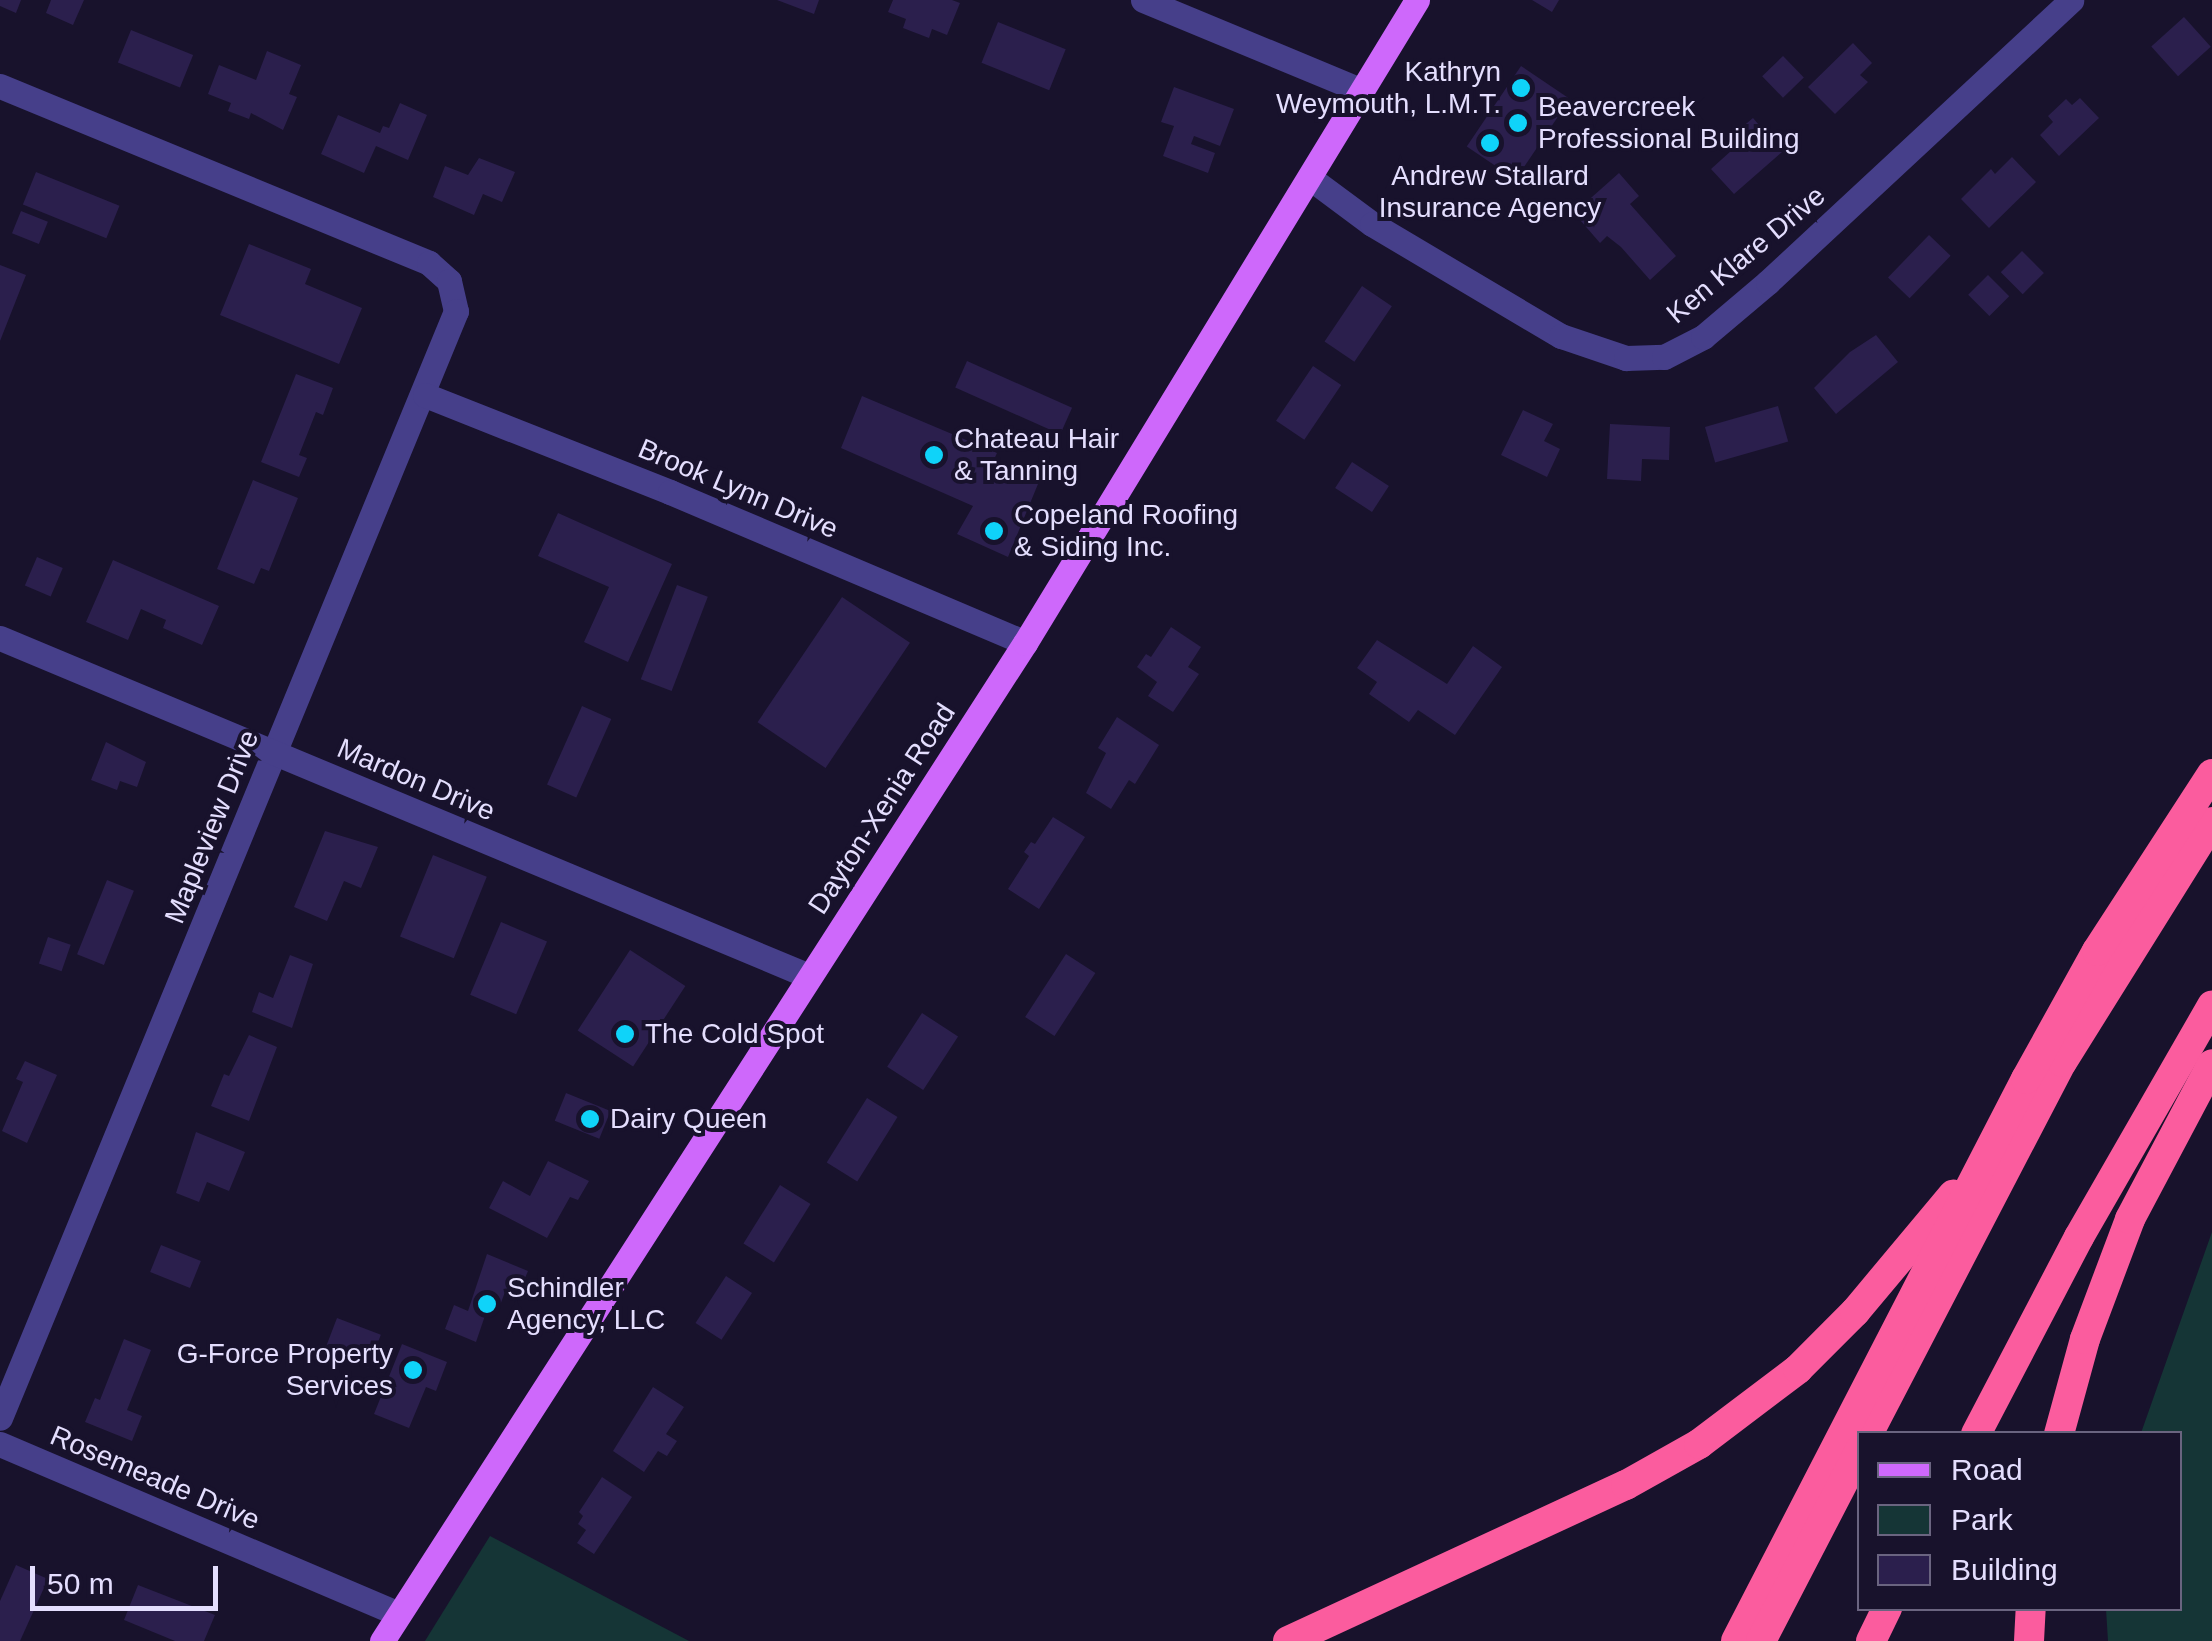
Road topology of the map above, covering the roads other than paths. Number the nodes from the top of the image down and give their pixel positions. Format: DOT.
graph roads {
  1 [pos="1144,0"];
  2 [pos="1417,0"];
  3 [pos="2071,0"];
  4 [pos="0,86"];
  5 [pos="1360,90"];
  6 [pos="1310,178"];
  7 [pos="425,395"];
  8 [pos="0,638"];
  9 [pos="1025,643"];
  10 [pos="275,752"];
  11 [pos="2212,774"];
  12 [pos="2212,822"];
  13 [pos="809,976"];
  14 [pos="2212,1006"];
  15 [pos="2212,1064"];
  16 [pos="1982,1164"];
  17 [pos="0,1418"];
  18 [pos="1870,1431"];
  19 [pos="1978,1431"];
  20 [pos="2060,1431"];
  21 [pos="0,1444"];
  22 [pos="1857,1456"];
  23 [pos="1886,1611"];
  24 [pos="2031,1611"];
  25 [pos="396,1613"];
  26 [pos="382,1641"];
  27 [pos="1288,1641"];
  28 [pos="1736,1641"];
  29 [pos="1761,1641"];
  30 [pos="1871,1641"];
  31 [pos="2030,1641"];
  1 -- 5 [label="street"];
  2 -- 5 [label="main road, Dayton-Xenia Road"];
  3 -- 6 [label="street, Ken Klare Drive"];
  4 -- 7 [label="street, Mapleview Drive"];
  5 -- 6 [label="main road, Dayton-Xenia Road"];
  6 -- 9 [label="main road, Dayton-Xenia Road"];
  7 -- 9 [label="street, Brook Lynn Drive"];
  7 -- 10 [label="street, Mapleview Drive"];
  8 -- 10 [label="street, Mardon Drive"];
  9 -- 13 [label="main road, Dayton-Xenia Road"];
  10 -- 13 [label="street, Mardon Drive"];
  10 -- 17 [label="street, Mapleview Drive"];
  11 -- 16 [label="highway"];
  12 -- 18 [label="highway"];
  13 -- 25 [label="main road, Dayton-Xenia Road"];
  14 -- 19 [label="highway"];
  15 -- 20 [label="highway"];
  16 -- 27 [label="highway"];
  16 -- 28 [label="highway"];
  21 -- 25 [label="street, Rosemeade Drive"];
  22 -- 29 [label="highway"];
  23 -- 30 [label="highway"];
  24 -- 31 [label="highway"];
  25 -- 26 [label="main road, Dayton-Xenia Road"];
}
